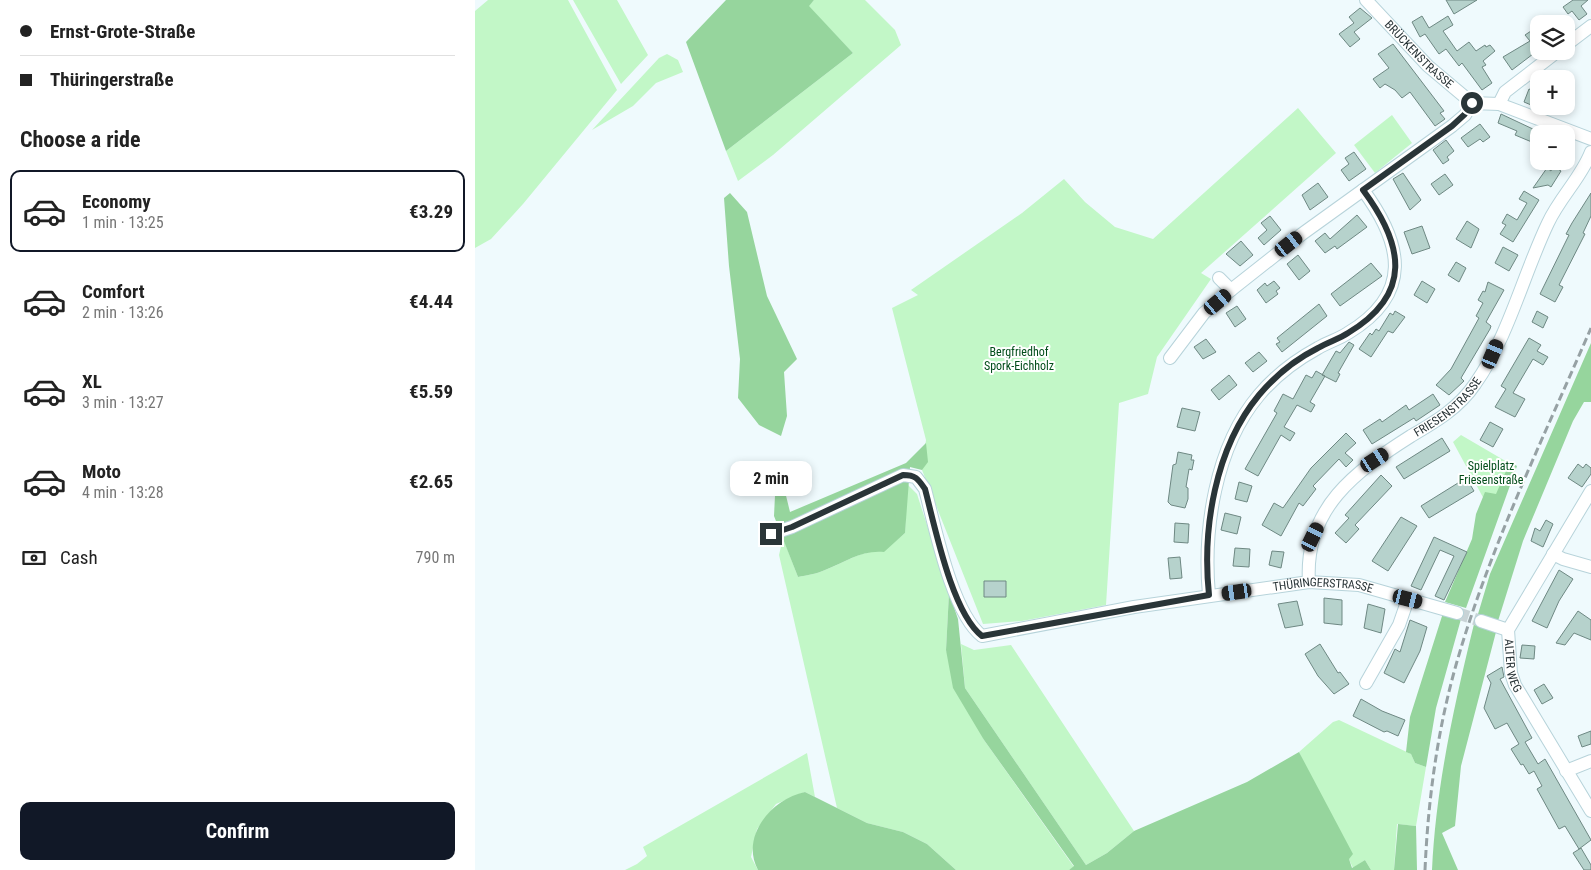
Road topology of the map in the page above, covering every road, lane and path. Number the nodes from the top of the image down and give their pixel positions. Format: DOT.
graph roads {
  1 [pos="1366,0"];
  2 [pos="1591,26"];
  3 [pos="1575,38"];
  4 [pos="1546,60"];
  5 [pos="1472,103"];
  6 [pos="1499,104"];
  7 [pos="1591,139"];
  8 [pos="1591,152"];
  9 [pos="1363,190"];
  10 [pos="1219,278"];
  11 [pos="1231,290"];
  12 [pos="1170,358"];
  13 [pos="1591,491"];
  14 [pos="771,534"];
  15 [pos="1553,554"];
  16 [pos="1591,567"];
  17 [pos="1309,582"];
  18 [pos="1209,595"];
  19 [pos="1408,599"];
  20 [pos="1457,613"];
  21 [pos="1481,621"];
  22 [pos="1508,630"];
  23 [pos="1366,682"];
  24 [pos="1591,761"];
  25 [pos="1566,771"];
  26 [pos="1591,811"];
  1 -- 5 [label="street, BRÜCKENSTRASSE"];
  2 -- 3 [label="street"];
  4 -- 6 [label="street"];
  5 -- 6 [label="street"];
  5 -- 9 [label="street"];
  6 -- 7 [label="street"];
  8 -- 17 [label="street, FRIESENSTRASSE"];
  9 -- 11 [label="street"];
  9 -- 18 [label="street"];
  10 -- 11 [label="street"];
  11 -- 12 [label="street"];
  13 -- 15 [label="street, ALTER WEG"];
  14 -- 18 [label="street, THÜRINGERSTRASSE"];
  15 -- 16 [label="street"];
  15 -- 22 [label="street, ALTER WEG"];
  17 -- 18 [label="street, THÜRINGERSTRASSE"];
  17 -- 19 [label="street, THÜRINGERSTRASSE"];
  19 -- 20 [label="street, THÜRINGERSTRASSE"];
  19 -- 23 [label="street"];
  21 -- 22 [label="street"];
  22 -- 25 [label="street, ALTER WEG"];
  24 -- 25 [label="street"];
  25 -- 26 [label="street, ALTER WEG"];
}
